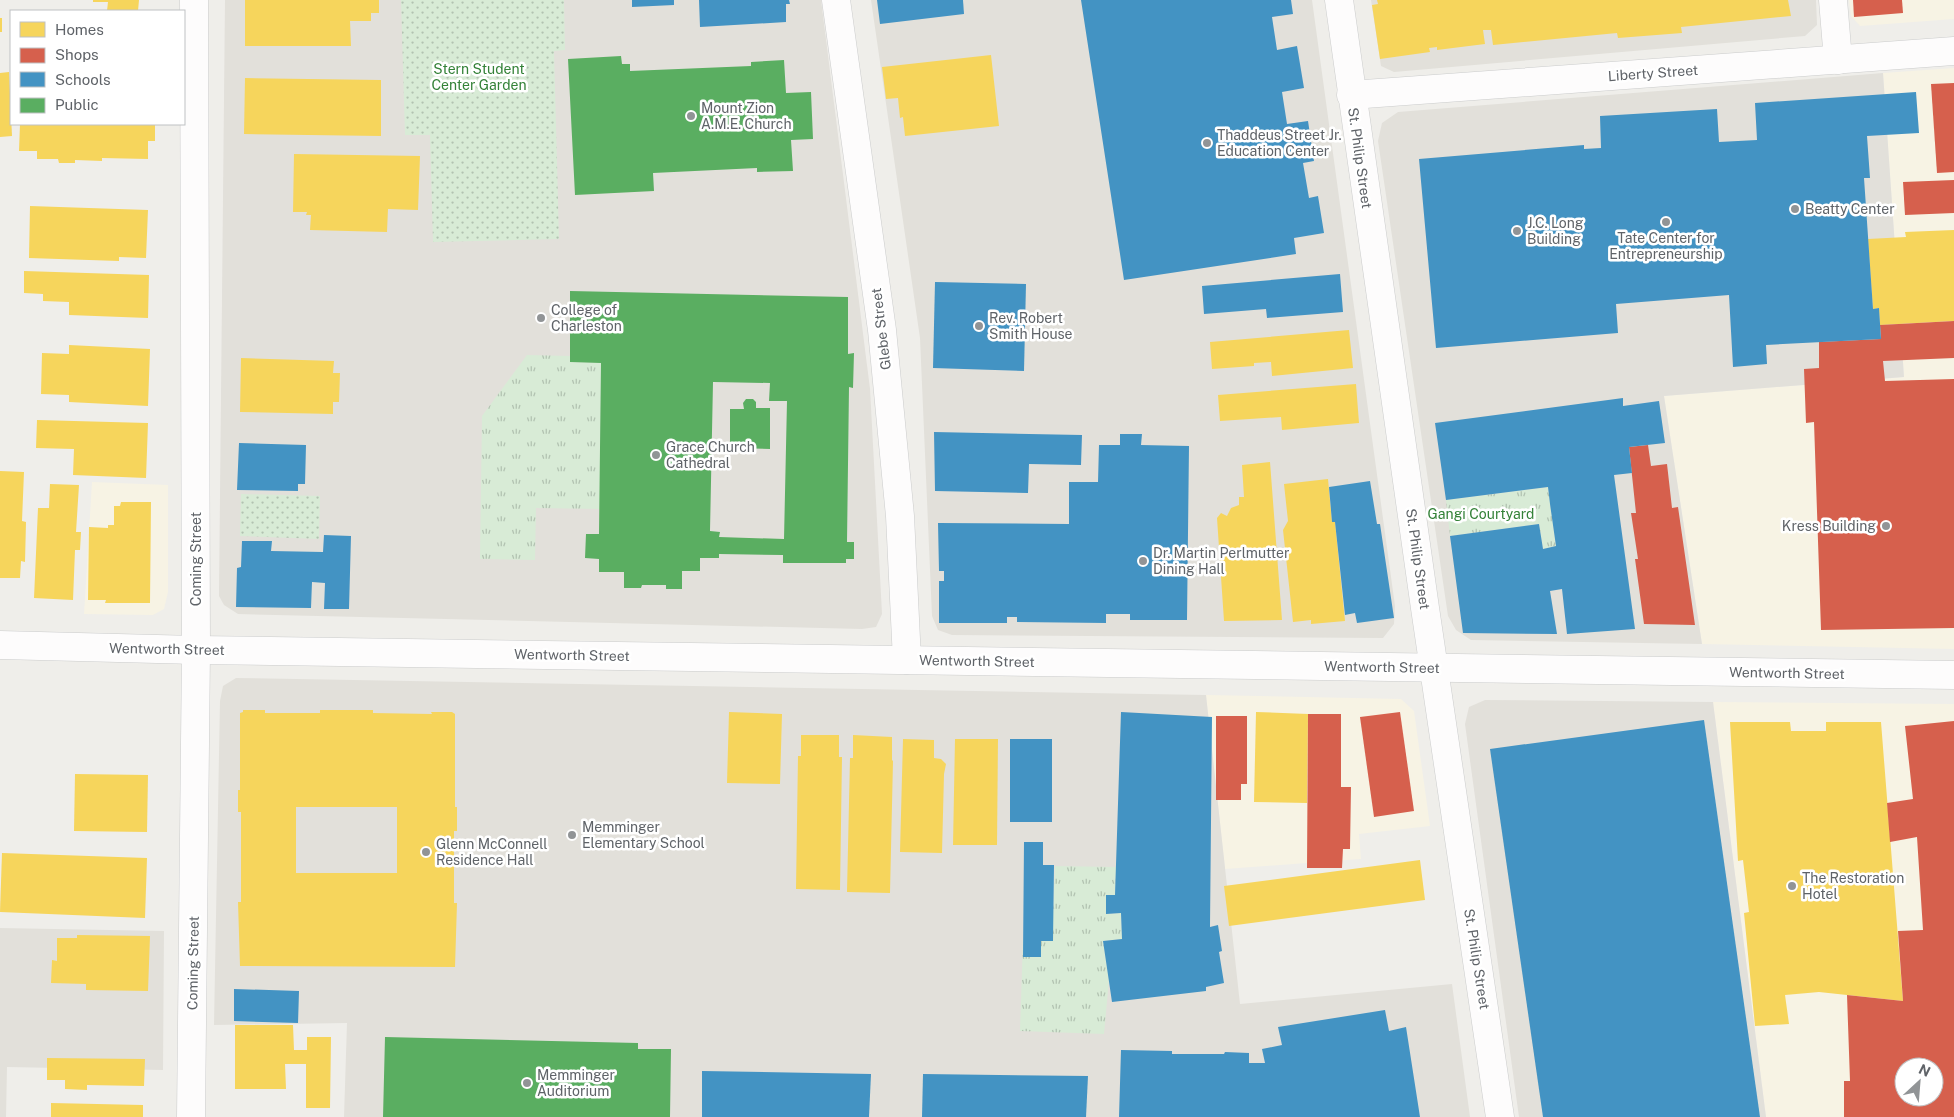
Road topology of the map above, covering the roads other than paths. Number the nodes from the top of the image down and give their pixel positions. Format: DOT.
graph roads {
  1 [pos="194,0"];
  2 [pos="836,0"];
  3 [pos="1339,0"];
  4 [pos="1833,0"];
  5 [pos="1954,52"];
  6 [pos="1838,60"];
  7 [pos="1351,96"];
  8 [pos="0,645"];
  9 [pos="196,650"];
  10 [pos="907,660"];
  11 [pos="1433,668"];
  12 [pos="1954,675"];
  13 [pos="191,1117"];
  14 [pos="1500,1117"];
  1 -- 9 [label="street, Coming Street"];
  2 -- 10 [label="street, Glebe Street"];
  3 -- 7 [label="street, St. Philip Street"];
  4 -- 6 [label="street"];
  5 -- 6 [label="street, Liberty Street"];
  6 -- 7 [label="street, Liberty Street"];
  7 -- 11 [label="street, St. Philip Street"];
  8 -- 9 [label="street, Wentworth Street"];
  9 -- 10 [label="street, Wentworth Street"];
  9 -- 13 [label="street, Coming Street"];
  10 -- 11 [label="street, Wentworth Street"];
  11 -- 12 [label="street, Wentworth Street"];
  11 -- 14 [label="street, St. Philip Street"];
}
